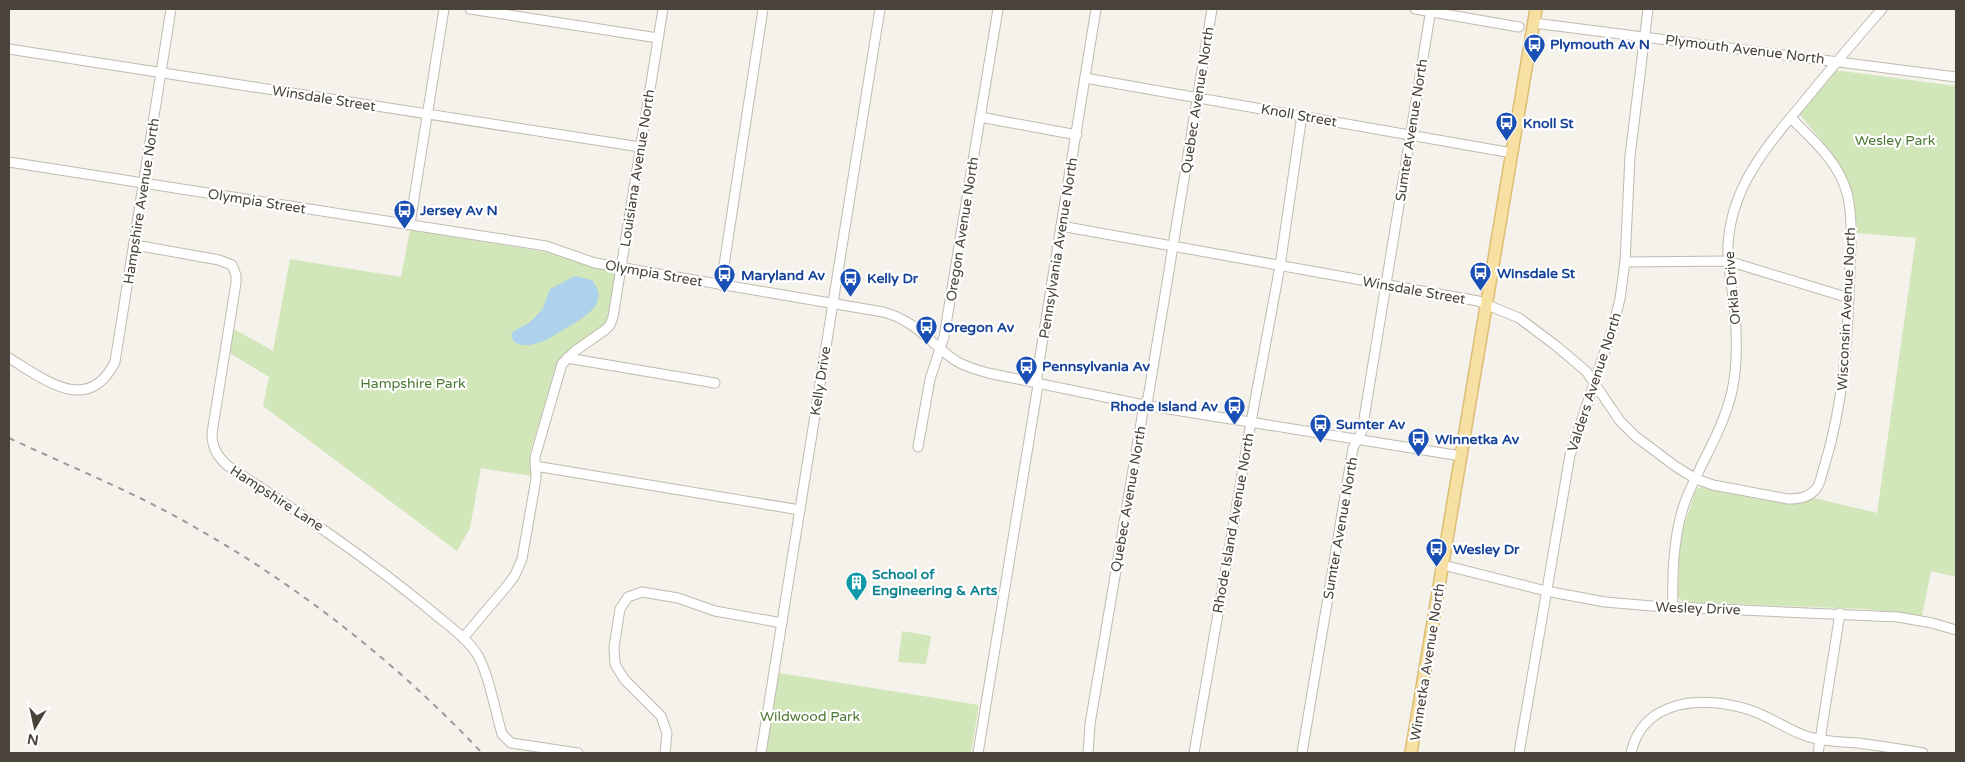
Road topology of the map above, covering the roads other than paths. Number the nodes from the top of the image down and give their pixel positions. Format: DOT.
graph roads {
  1 [pos="171,9"];
  2 [pos="444,9"];
  3 [pos="470,9"];
  4 [pos="663,9"];
  5 [pos="763,9"];
  6 [pos="880,9"];
  7 [pos="998,9"];
  8 [pos="1096,9"];
  9 [pos="1212,9"];
  10 [pos="1416,9"];
  11 [pos="1536,9"];
  12 [pos="1648,9"];
  13 [pos="1882,9"];
  14 [pos="1430,10"];
  15 [pos="1534,24"];
  16 [pos="1519,27"];
  17 [pos="1645,36"];
  18 [pos="658,38"];
  19 [pos="9,49"];
  20 [pos="1836,61"];
  21 [pos="161,73"];
  22 [pos="1956,77"];
  23 [pos="1086,78"];
  24 [pos="1197,98"];
  25 [pos="428,114"];
  26 [pos="1302,115"];
  27 [pos="980,117"];
  28 [pos="1791,118"];
  29 [pos="1077,135"];
  30 [pos="1410,136"];
  31 [pos="640,147"];
  32 [pos="1512,153"];
  33 [pos="9,162"];
  34 [pos="144,183"];
  35 [pos="410,224"];
  36 [pos="1061,226"];
  37 [pos="135,245"];
  38 [pos="1173,247"];
  39 [pos="1728,261"];
  40 [pos="1625,262"];
  41 [pos="1280,266"];
  42 [pos="622,267"];
  43 [pos="721,285"];
  44 [pos="1385,285"];
  45 [pos="1849,298"];
  46 [pos="833,304"];
  47 [pos="1487,304"];
  48 [pos="940,347"];
  49 [pos="9,358"];
  50 [pos="567,358"];
  51 [pos="715,382"];
  52 [pos="1038,384"];
  53 [pos="1594,385"];
  54 [pos="1144,405"];
  55 [pos="1251,422"];
  56 [pos="1358,439"];
  57 [pos="918,446"];
  58 [pos="1461,456"];
  59 [pos="535,466"];
  60 [pos="1696,479"];
  61 [pos="1817,488"];
  62 [pos="800,510"];
  63 [pos="1443,564"];
  64 [pos="1546,591"];
  65 [pos="1673,607"];
  66 [pos="1840,613"];
  67 [pos="782,623"];
  68 [pos="1956,630"];
  69 [pos="464,638"];
  70 [pos="1821,740"];
  71 [pos="578,753"];
  72 [pos="665,753"];
  73 [pos="761,753"];
  74 [pos="978,753"];
  75 [pos="1088,753"];
  76 [pos="1194,753"];
  77 [pos="1302,753"];
  78 [pos="1411,753"];
  79 [pos="1519,753"];
  80 [pos="1631,753"];
  81 [pos="1818,753"];
  82 [pos="1923,753"];
  1 -- 21 [label="street, Hampshire Avenue North"];
  2 -- 25 [label="street"];
  3 -- 18 [label="street"];
  4 -- 18 [label="street, Louisiana Avenue North"];
  5 -- 43 [label="street"];
  6 -- 46 [label="street, Kelly Drive"];
  7 -- 27 [label="street, Oregon Avenue North"];
  8 -- 23 [label="street, Pennsylvania Avenue North"];
  9 -- 24 [label="street, Quebec Avenue North"];
  10 -- 14 [label="street"];
  11 -- 15 [label="main road, Winnetka Avenue North"];
  12 -- 17 [label="street, Valders Avenue North"];
  13 -- 20 [label="street, Orkla Drive"];
  14 -- 16 [label="street"];
  14 -- 30 [label="street, Sumter Avenue North"];
  15 -- 17 [label="street, Plymouth Avenue North"];
  15 -- 32 [label="main road, Winnetka Avenue North"];
  17 -- 20 [label="street, Plymouth Avenue North"];
  17 -- 40 [label="street, Valders Avenue North"];
  18 -- 31 [label="street, Louisiana Avenue North"];
  19 -- 21 [label="street, Winsdale Street"];
  20 -- 22 [label="street, Plymouth Avenue North"];
  20 -- 28 [label="street, Orkla Drive"];
  21 -- 25 [label="street, Winsdale Street"];
  21 -- 34 [label="street, Hampshire Avenue North"];
  23 -- 24 [label="street, Knoll Street"];
  23 -- 29 [label="street, Pennsylvania Avenue North"];
  24 -- 26 [label="street, Knoll Street"];
  24 -- 38 [label="street, Quebec Avenue North"];
  25 -- 31 [label="street, Winsdale Street"];
  25 -- 35 [label="street"];
  26 -- 30 [label="street, Knoll Street"];
  26 -- 41 [label="street, Rhode Island Avenue North"];
  27 -- 29 [label="street"];
  27 -- 48 [label="street, Oregon Avenue North"];
  28 -- 39 [label="street, Orkla Drive"];
  28 -- 45 [label="street, Wisconsin Avenue North"];
  29 -- 36 [label="street, Pennsylvania Avenue North"];
  30 -- 32 [label="street, Knoll Street"];
  30 -- 44 [label="street, Sumter Avenue North"];
  31 -- 42 [label="street, Louisiana Avenue North"];
  32 -- 47 [label="main road, Winnetka Avenue North"];
  33 -- 34 [label="street, Olympia Street"];
  34 -- 35 [label="street, Olympia Street"];
  34 -- 37 [label="street, Hampshire Avenue North"];
  35 -- 42 [label="street, Olympia Street"];
  36 -- 38 [label="street, Winsdale Street"];
  36 -- 52 [label="street, Pennsylvania Avenue North"];
  37 -- 49 [label="street, Hampshire Avenue North"];
  37 -- 69 [label="street, Hampshire Lane"];
  38 -- 41 [label="street, Winsdale Street"];
  38 -- 54 [label="street, Quebec Avenue North"];
  39 -- 40 [label="street"];
  39 -- 45 [label="street"];
  39 -- 60 [label="street, Orkla Drive"];
  40 -- 53 [label="street, Valders Avenue North"];
  41 -- 44 [label="street, Winsdale Street"];
  41 -- 55 [label="street, Rhode Island Avenue North"];
  42 -- 43 [label="street, Olympia Street"];
  42 -- 50 [label="street, Louisiana Avenue North"];
  43 -- 46 [label="street, Olympia Street"];
  44 -- 47 [label="street, Winsdale Street"];
  44 -- 56 [label="street, Sumter Avenue North"];
  45 -- 61 [label="street, Wisconsin Avenue North"];
  46 -- 48 [label="street, Olympia Street"];
  46 -- 62 [label="street, Kelly Drive"];
  47 -- 53 [label="street, Winsdale Street"];
  47 -- 58 [label="main road, Winnetka Avenue North"];
  48 -- 52 [label="street, Olympia Street"];
  48 -- 57 [label="street, Oregon Avenue North"];
  50 -- 51 [label="street"];
  50 -- 59 [label="street, Louisiana Avenue North"];
  52 -- 54 [label="street, Olympia Street"];
  52 -- 74 [label="street, Pennsylvania Avenue North"];
  53 -- 60 [label="street, Winsdale Street"];
  53 -- 64 [label="street, Valders Avenue North"];
  54 -- 55 [label="street, Olympia Street"];
  54 -- 75 [label="street, Quebec Avenue North"];
  55 -- 56 [label="street, Olympia Street"];
  55 -- 76 [label="street, Rhode Island Avenue North"];
  56 -- 58 [label="street, Olympia Street"];
  56 -- 77 [label="street, Sumter Avenue North"];
  58 -- 63 [label="main road, Winnetka Avenue North"];
  59 -- 62 [label="street"];
  59 -- 69 [label="street, Louisiana Avenue North"];
  60 -- 61 [label="street, Winsdale Street"];
  60 -- 65 [label="street, Orkla Drive"];
  62 -- 67 [label="street, Kelly Drive"];
  63 -- 64 [label="street, Wesley Drive"];
  63 -- 78 [label="main road, Winnetka Avenue North"];
  64 -- 65 [label="street, Wesley Drive"];
  64 -- 79 [label="street, Valders Avenue North"];
  65 -- 66 [label="street, Wesley Drive"];
  66 -- 68 [label="street, Wesley Drive"];
  66 -- 70 [label="street"];
  67 -- 72 [label="street"];
  67 -- 73 [label="street, Kelly Drive"];
  69 -- 71 [label="street, Hampshire Lane"];
  70 -- 80 [label="street"];
  70 -- 81 [label="street"];
  70 -- 82 [label="street"];
}
